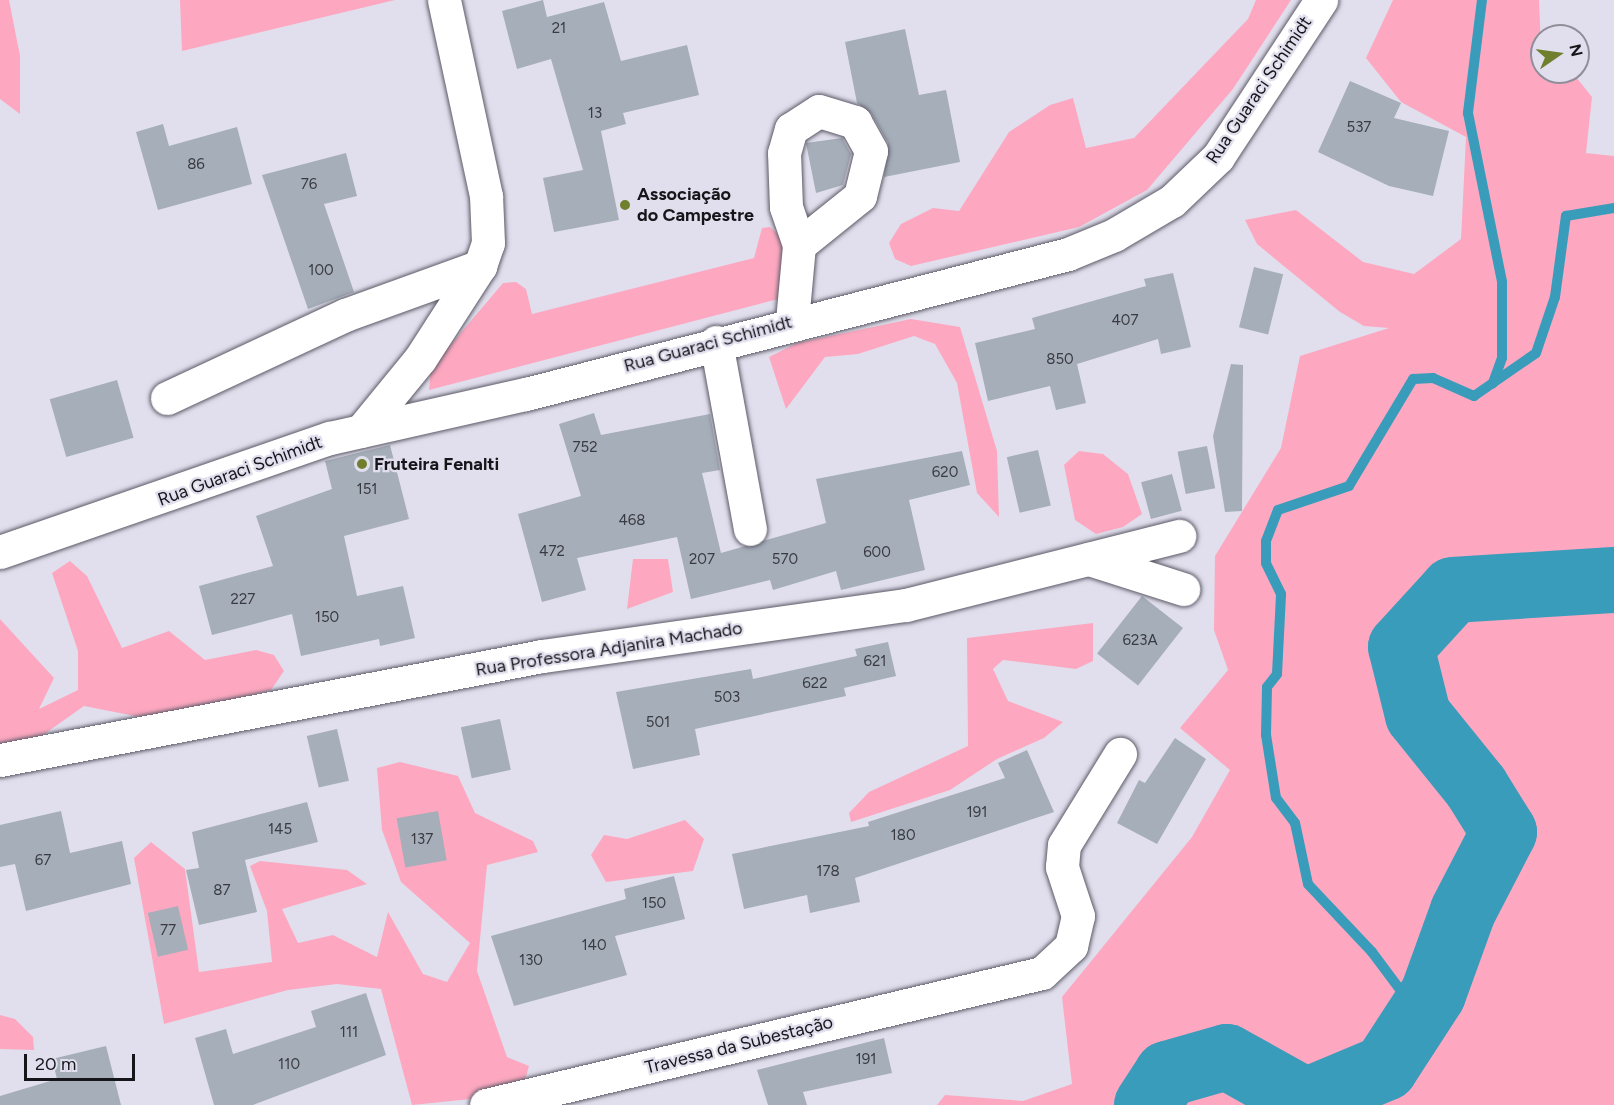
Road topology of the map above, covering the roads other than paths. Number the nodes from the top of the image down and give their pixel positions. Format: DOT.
graph roads {
  1 [pos="444,0"];
  2 [pos="1321,0"];
  3 [pos="799,245"];
  4 [pos="480,266"];
  5 [pos="792,321"];
  6 [pos="716,342"];
  7 [pos="166,398"];
  8 [pos="361,431"];
  9 [pos="750,529"];
  10 [pos="1179,536"];
  11 [pos="0,552"];
  12 [pos="1089,559"];
  13 [pos="1183,589"];
  14 [pos="1120,754"];
  15 [pos="0,760"];
  16 [pos="486,1105"];
  1 -- 4 [label="street"];
  2 -- 5 [label="street, Rua Guaraci Schimidt"];
  3 -- 5 [label="street"];
  4 -- 7 [label="street"];
  4 -- 8 [label="street"];
  5 -- 6 [label="street, Rua Guaraci Schimidt"];
  6 -- 8 [label="street, Rua Guaraci Schimidt"];
  6 -- 9 [label="street"];
  8 -- 11 [label="street, Rua Guaraci Schimidt"];
  10 -- 12 [label="street, Rua Professora Adjanira Machado"];
  12 -- 13 [label="street"];
  12 -- 15 [label="street, Rua Professora Adjanira Machado"];
  14 -- 16 [label="street, Travessa da Subestação"];
}
